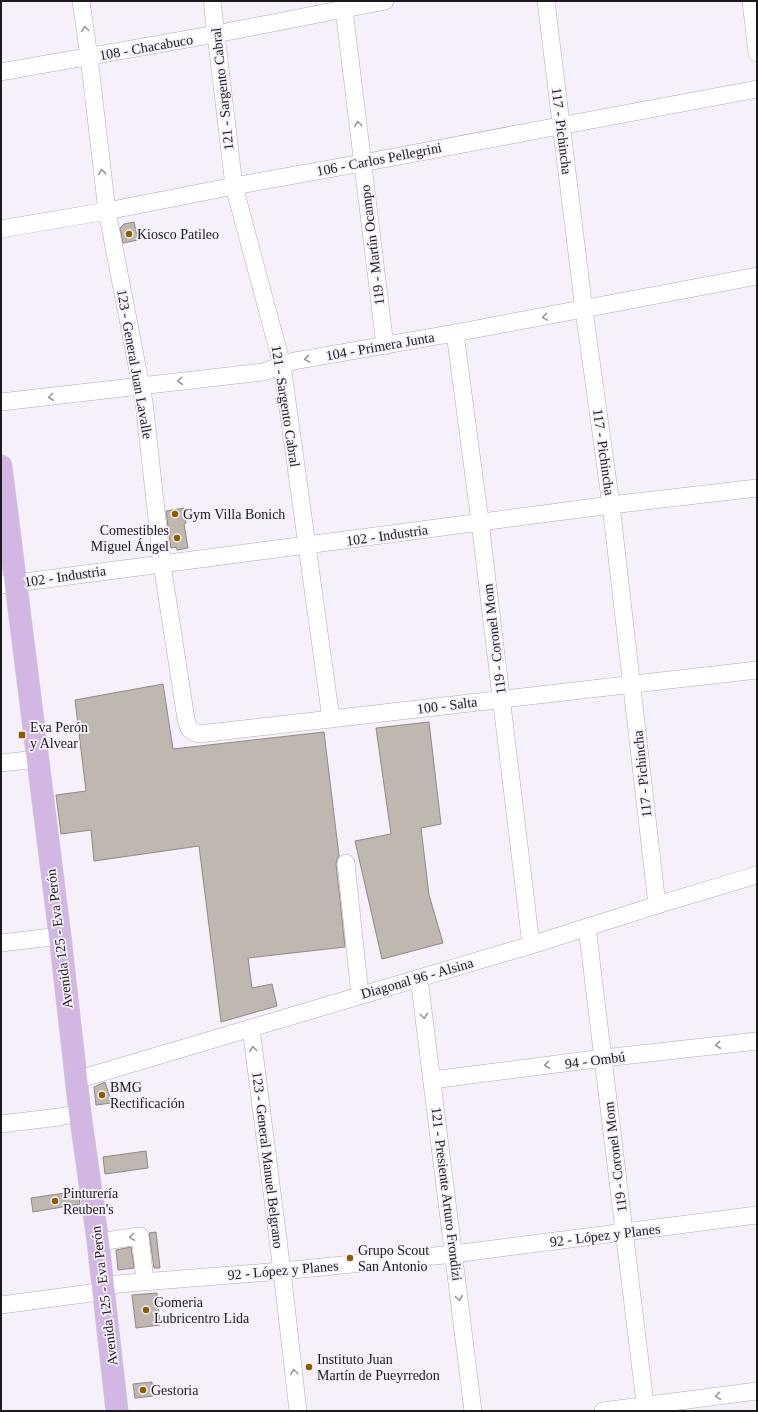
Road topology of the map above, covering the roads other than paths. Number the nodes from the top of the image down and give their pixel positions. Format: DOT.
graph roads {
  1 [pos="81,1"];
  2 [pos="212,1"];
  3 [pos="385,1"];
  4 [pos="546,1"];
  5 [pos="751,1"];
  6 [pos="343,5"];
  7 [pos="216,34"];
  8 [pos="757,53"];
  9 [pos="89,57"];
  10 [pos="1,72"];
  11 [pos="757,89"];
  12 [pos="562,125"];
  13 [pos="362,163"];
  14 [pos="234,186"];
  15 [pos="107,211"];
  16 [pos="1,229"];
  17 [pos="757,276"];
  18 [pos="584,310"];
  19 [pos="455,333"];
  20 [pos="385,346"];
  21 [pos="282,365"];
  22 [pos="141,386"];
  23 [pos="1,402"];
  24 [pos="1,466"];
  25 [pos="757,488"];
  26 [pos="611,505"];
  27 [pos="480,522"];
  28 [pos="307,546"];
  29 [pos="162,564"];
  30 [pos="9,584"];
  31 [pos="757,670"];
  32 [pos="632,684"];
  33 [pos="502,698"];
  34 [pos="331,718"];
  35 [pos="188,728"];
  36 [pos="37,759"];
  37 [pos="1,763"];
  38 [pos="346,863"];
  39 [pos="756,880"];
  40 [pos="657,905"];
  41 [pos="587,927"];
  42 [pos="60,936"];
  43 [pos="1,943"];
  44 [pos="531,945"];
  45 [pos="419,978"];
  46 [pos="360,995"];
  47 [pos="251,1028"];
  48 [pos="757,1041"];
  49 [pos="604,1058"];
  50 [pos="76,1080"];
  51 [pos="432,1080"];
  52 [pos="80,1113"];
  53 [pos="1,1124"];
  54 [pos="757,1215"];
  55 [pos="624,1232"];
  56 [pos="98,1242"];
  57 [pos="454,1254"];
  58 [pos="282,1271"];
  59 [pos="145,1281"];
  60 [pos="103,1289"];
  61 [pos="1,1305"];
  62 [pos="757,1391"];
  63 [pos="646,1408"];
  64 [pos="118,1411"];
  65 [pos="298,1411"];
  66 [pos="473,1411"];
  67 [pos="603,1411"];
  9 -- 1 [label="street, 123 - General Juan Lavalle, one-way"];
  2 -- 7 [label="street, 121 - Sargento Cabral"];
  3 -- 6 [label="street, 108 - Chacabuco"];
  4 -- 12 [label="street, 117 - Pichincha"];
  5 -- 8 [label="street"];
  6 -- 7 [label="street, 108 - Chacabuco"];
  13 -- 6 [label="street, 119 - Martín Ocampo, one-way"];
  7 -- 9 [label="street, 108 - Chacabuco"];
  7 -- 14 [label="street, 121 - Sargento Cabral"];
  9 -- 10 [label="street, 108 - Chacabuco"];
  15 -- 9 [label="street, 123 - General Juan Lavalle, one-way"];
  11 -- 12 [label="street, 106 - Carlos Pellegrini"];
  12 -- 13 [label="street, 106 - Carlos Pellegrini"];
  12 -- 18 [label="street, 117 - Pichincha"];
  13 -- 14 [label="street, 106 - Carlos Pellegrini"];
  13 -- 20 [label="street, 119 - Martín Ocampo"];
  14 -- 15 [label="street, 106 - Carlos Pellegrini"];
  14 -- 21 [label="street, 121 - Sargento Cabral"];
  15 -- 16 [label="street, 106 - Carlos Pellegrini"];
  15 -- 22 [label="street, 123 - General Juan Lavalle"];
  17 -- 18 [label="street, 104 - Primera Junta"];
  18 -- 19 [label="street, 104 - Primera Junta, one-way"];
  18 -- 26 [label="street, 117 - Pichincha"];
  19 -- 20 [label="street, 104 - Primera Junta"];
  19 -- 27 [label="street, 119 - Coronel Mom"];
  20 -- 21 [label="street, 104 - Primera Junta, one-way"];
  21 -- 22 [label="street, 104 - Primera Junta, one-way"];
  21 -- 28 [label="street, 121 - Sargento Cabral"];
  22 -- 23 [label="street, 104 - Primera Junta, one-way"];
  22 -- 29 [label="street, 123 - General Juan Lavalle"];
  24 -- 30 [label="main road, Avenida 125 - Eva Perón"];
  25 -- 26 [label="street, 102 - Industria"];
  26 -- 27 [label="street, 102 - Industria"];
  26 -- 32 [label="street, 117 - Pichincha"];
  27 -- 28 [label="street, 102 - Industria"];
  27 -- 33 [label="street, 119 - Coronel Mom"];
  28 -- 29 [label="street, 102 - Industria"];
  28 -- 34 [label="street, 121 - Sargento Cabral"];
  29 -- 30 [label="street, 102 - Industria"];
  29 -- 35 [label="street, 123 - General Juan Lavalle"];
  30 -- 36 [label="main road, Avenida 125 - Eva Perón"];
  31 -- 32 [label="street, 100 - Salta"];
  32 -- 33 [label="street, 100 - Salta"];
  32 -- 40 [label="street, 117 - Pichincha"];
  33 -- 34 [label="street, 100 - Salta"];
  33 -- 44 [label="street, 119 - Coronel Mom"];
  34 -- 35 [label="street, 100 - Salta"];
  36 -- 37 [label="street"];
  36 -- 42 [label="main road, Avenida 125 - Eva Perón"];
  38 -- 46 [label="street"];
  39 -- 40 [label="street, Diagonal 96 - Alsina"];
  40 -- 41 [label="street, Diagonal 96 - Alsina"];
  41 -- 44 [label="street, Diagonal 96 - Alsina"];
  41 -- 49 [label="street, 119 - Coronel Mom"];
  42 -- 43 [label="street"];
  42 -- 50 [label="main road, Avenida 125 - Eva Perón"];
  44 -- 45 [label="street, Diagonal 96 - Alsina"];
  45 -- 46 [label="street, Diagonal 96 - Alsina"];
  45 -- 51 [label="street, 121 - Presiente Arturo Frondizi, one-way"];
  46 -- 47 [label="street, Diagonal 96 - Alsina"];
  47 -- 50 [label="street, Diagonal 96 - Alsina"];
  58 -- 47 [label="street, 123 - General Manuel Belgrano, one-way"];
  48 -- 49 [label="street, 94 - Ombú, one-way"];
  49 -- 51 [label="street, 94 - Ombú, one-way"];
  49 -- 55 [label="street, 119 - Coronel Mom"];
  50 -- 52 [label="main road, Avenida 125 - Eva Perón"];
  51 -- 57 [label="street, 121 - Presiente Arturo Frondizi"];
  52 -- 53 [label="street"];
  52 -- 56 [label="main road, Avenida 125 - Eva Perón"];
  54 -- 55 [label="street, 92 - López y Planes"];
  55 -- 57 [label="street, 92 - López y Planes"];
  55 -- 63 [label="street, 119 - Coronel Mom"];
  59 -- 56 [label="street, one-way"];
  56 -- 60 [label="main road, Avenida 125 - Eva Perón"];
  57 -- 58 [label="street, 92 - López y Planes"];
  57 -- 66 [label="street, 121 - Presiente Arturo Frondizi, one-way"];
  58 -- 59 [label="street, 92 - López y Planes"];
  65 -- 58 [label="street, 123 - General Manuel Belgrano, one-way"];
  59 -- 60 [label="street, 92 - López y Planes"];
  60 -- 61 [label="street, 92 - López y Planes"];
  60 -- 64 [label="main road, Avenida 125 - Eva Perón"];
  62 -- 63 [label="street, one-way"];
  63 -- 67 [label="street"];
}
